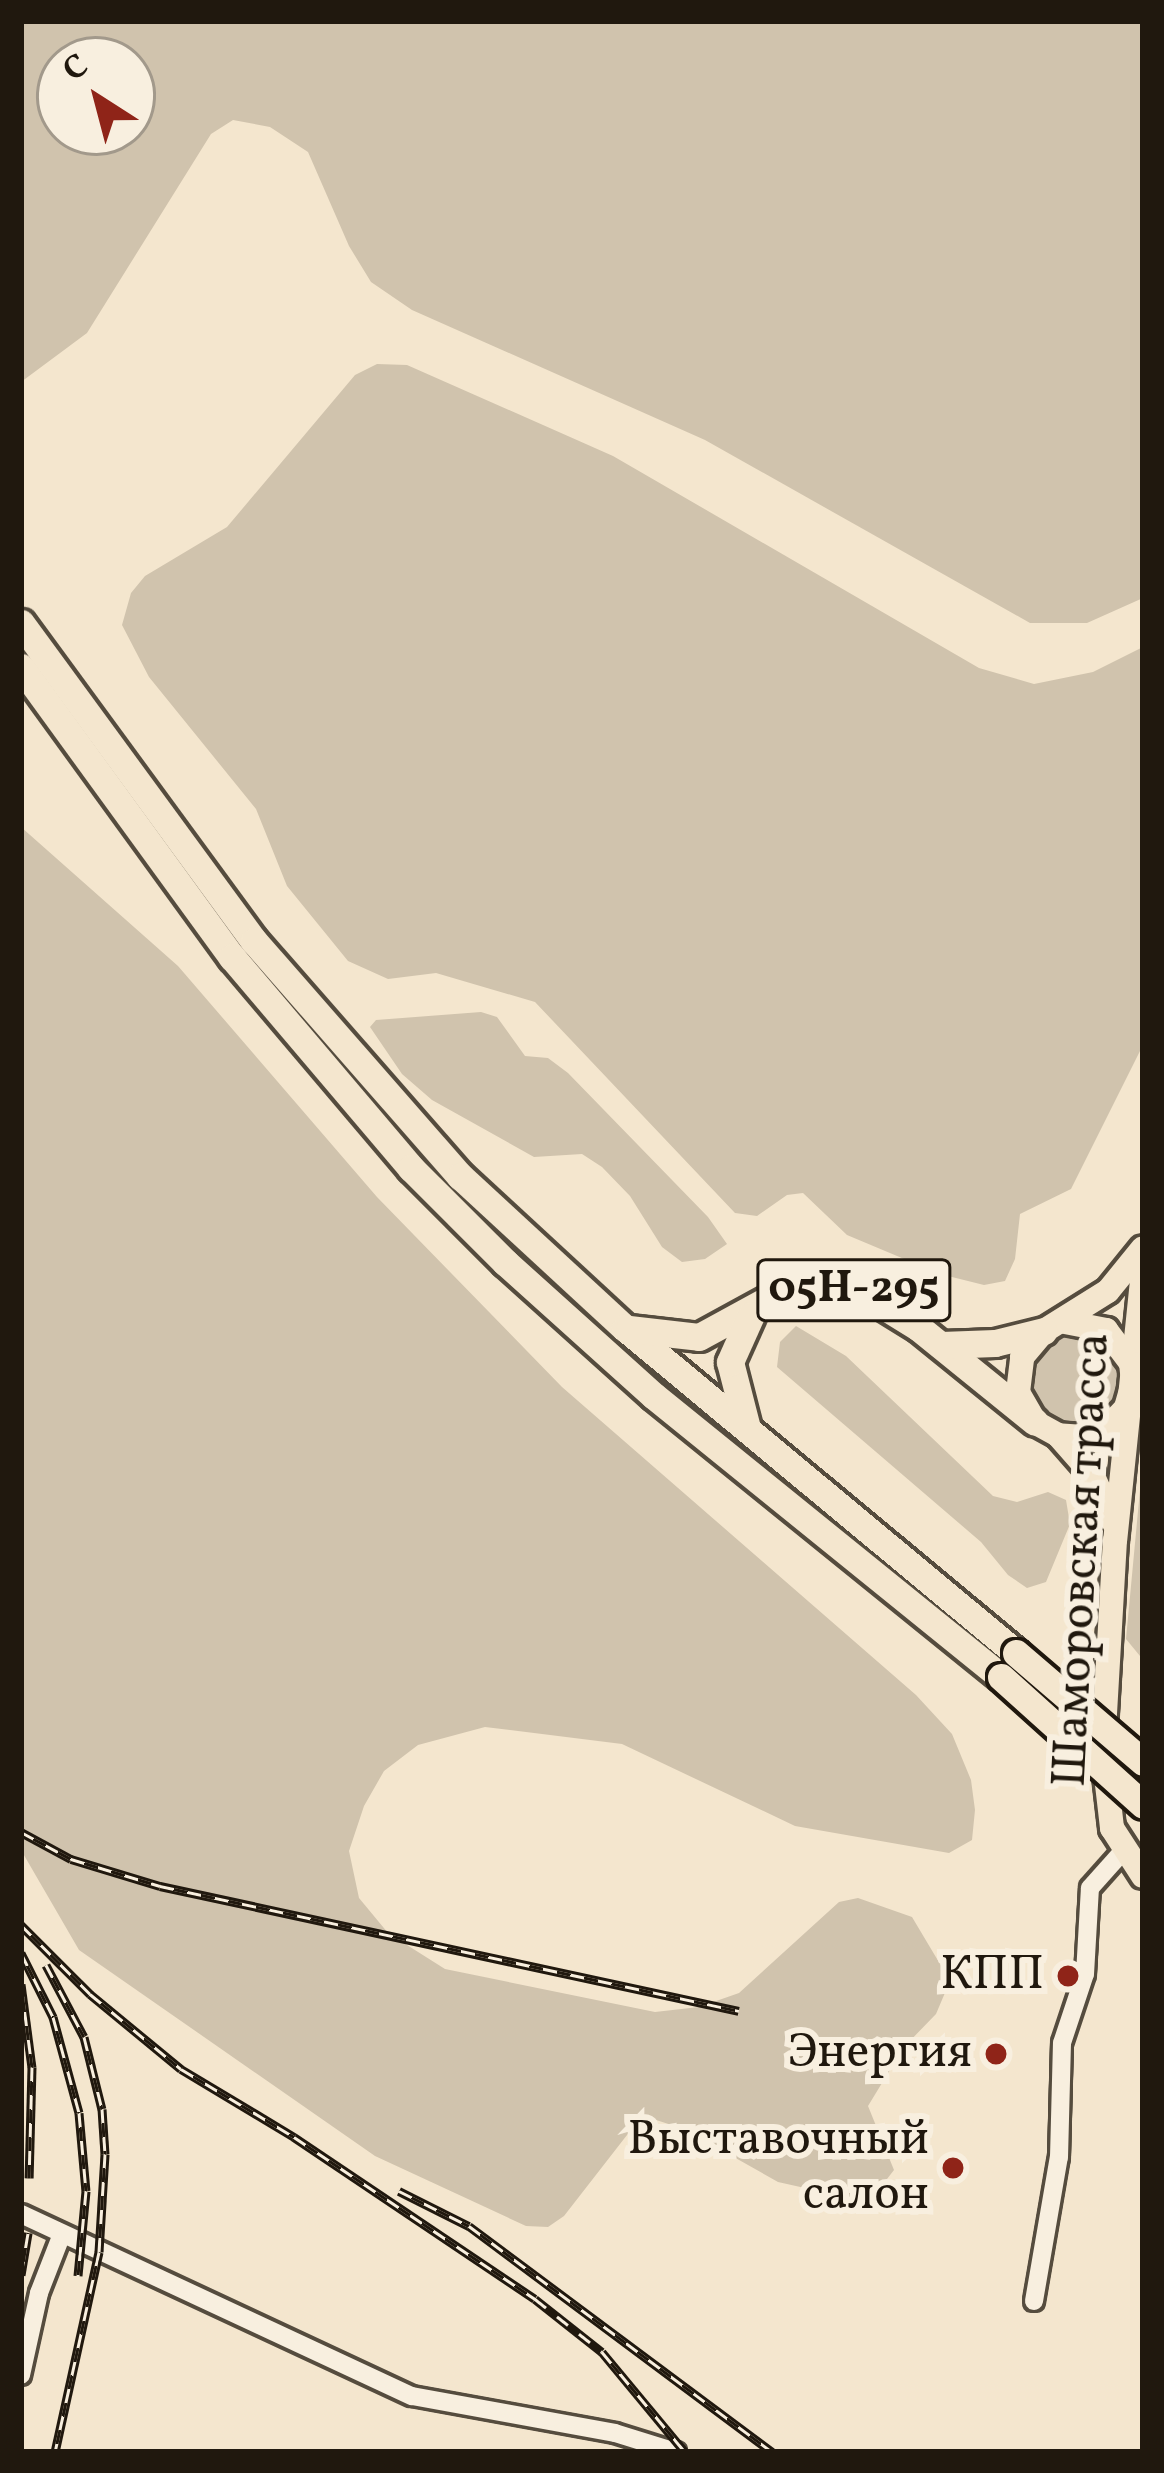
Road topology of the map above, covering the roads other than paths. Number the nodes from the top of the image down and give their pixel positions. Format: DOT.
graph roads {
  1 [pos="21,623"];
  2 [pos="21,667"];
  3 [pos="1143,1248"];
  4 [pos="1143,1271"];
  5 [pos="758,1307"];
  6 [pos="1054,1326"];
  7 [pos="625,1328"];
  8 [pos="941,1345"];
  9 [pos="1133,1383"];
  10 [pos="747,1428"];
  11 [pos="1047,1428"];
  12 [pos="1115,1540"];
  13 [pos="1008,1665"];
  14 [pos="1143,1762"];
  15 [pos="1143,1805"];
  16 [pos="1124,1850"];
  17 [pos="1143,1876"];
  18 [pos="21,2214"];
  19 [pos="62,2234"];
  20 [pos="1034,2301"];
  21 [pos="21,2374"];
  22 [pos="676,2452"];
  1 -- 7 [label="highway"];
  2 -- 13 [label="highway"];
  3 -- 6 [label="main road, 05Н-295"];
  4 -- 9 [label="main road, Шаморовская трасса / 05Н-295"];
  5 -- 7 [label="highway, 05Н-295"];
  5 -- 8 [label="highway, 05Н-295"];
  5 -- 10 [label="highway, 05Н-295"];
  6 -- 8 [label="highway, 05Н-295"];
  6 -- 9 [label="main road"];
  6 -- 11 [label="main road, 05Н-295"];
  7 -- 10 [label="highway"];
  8 -- 11 [label="highway"];
  9 -- 11 [label="main road, 05Н-295"];
  9 -- 12 [label="main road, Шаморовская трасса / 05Н-295"];
  10 -- 13 [label="highway"];
  11 -- 12 [label="main road, 05Н-295"];
  12 -- 16 [label="main road, Шаморовская трасса / 05Н-295"];
  13 -- 14 [label="highway, bridge"];
  13 -- 15 [label="highway, bridge"];
  16 -- 17 [label="main road, 05Н-295"];
  16 -- 20 [label="street"];
  18 -- 19 [label="street"];
  19 -- 21 [label="street"];
  19 -- 22 [label="street"];
}
